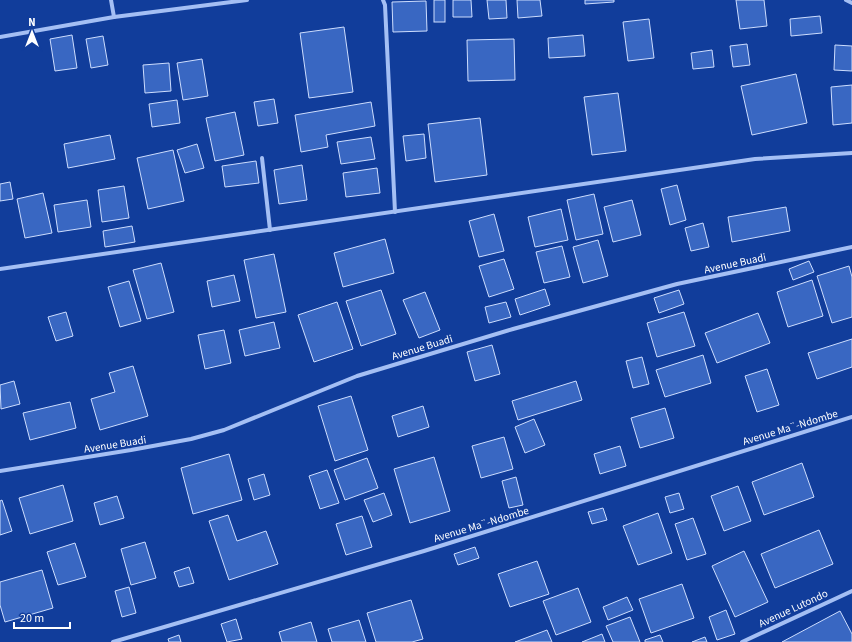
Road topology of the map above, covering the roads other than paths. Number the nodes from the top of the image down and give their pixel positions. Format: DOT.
graph roads {
  1 [pos="111,0"];
  2 [pos="247,0"];
  3 [pos="383,0"];
  4 [pos="846,0"];
  5 [pos="852,3"];
  6 [pos="114,17"];
  7 [pos="0,37"];
  8 [pos="852,153"];
  9 [pos="262,158"];
  10 [pos="395,212"];
  11 [pos="270,230"];
  12 [pos="852,247"];
  13 [pos="0,269"];
  14 [pos="852,417"];
  15 [pos="0,471"];
  16 [pos="852,591"];
  17 [pos="113,642"];
  18 [pos="742,642"];
  1 -- 6 [label="street"];
  2 -- 6 [label="street"];
  3 -- 10 [label="street"];
  4 -- 5 [label="street"];
  6 -- 7 [label="street"];
  8 -- 10 [label="street"];
  9 -- 11 [label="street"];
  10 -- 11 [label="street"];
  11 -- 13 [label="street"];
  12 -- 15 [label="street, Avenue Buadi"];
  14 -- 17 [label="street, Avenue Ma¨-Ndombe"];
  16 -- 18 [label="street, Avenue Lutondo"];
}
